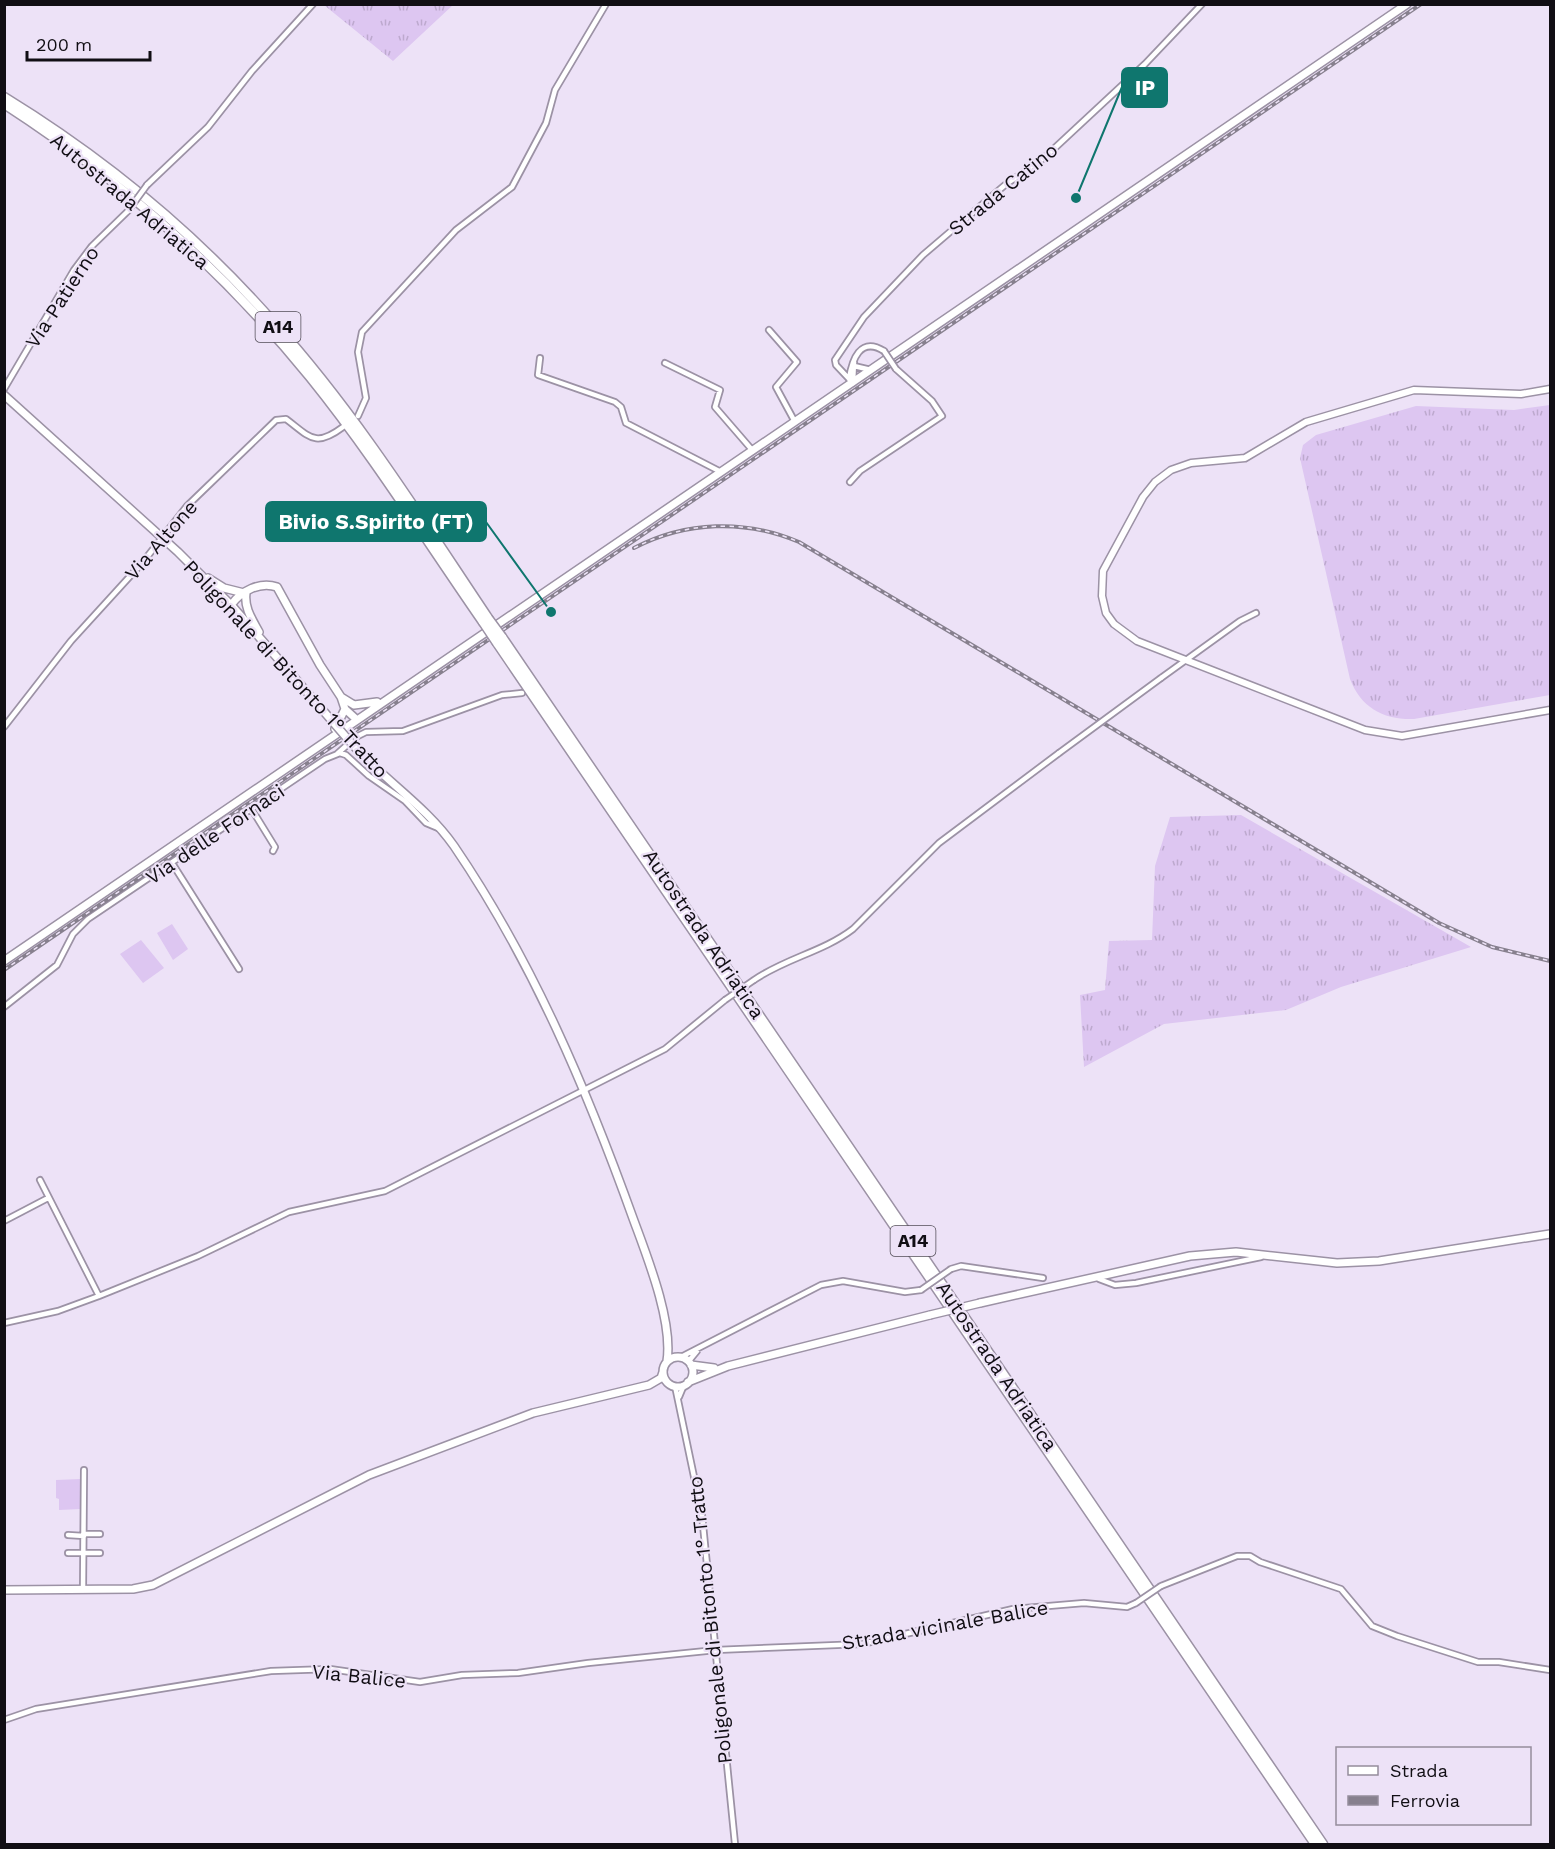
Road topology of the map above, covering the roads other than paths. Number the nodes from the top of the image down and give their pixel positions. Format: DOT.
graph roads {
  1 [pos="313,4"];
  2 [pos="606,4"];
  3 [pos="1202,4"];
  4 [pos="1407,4"];
  5 [pos="4,97"];
  6 [pos="4,104"];
  7 [pos="770,330"];
  8 [pos="540,358"];
  9 [pos="664,363"];
  10 [pos="853,366"];
  11 [pos="871,370"];
  12 [pos="842,372"];
  13 [pos="851,381"];
  14 [pos="4,389"];
  15 [pos="1551,389"];
  16 [pos="4,395"];
  17 [pos="358,416"];
  18 [pos="795,422"];
  19 [pos="343,427"];
  20 [pos="753,451"];
  21 [pos="721,472"];
  22 [pos="850,482"];
  23 [pos="162,537"];
  24 [pos="196,570"];
  25 [pos="246,593"];
  26 [pos="231,605"];
  27 [pos="1256,613"];
  28 [pos="485,620"];
  29 [pos="499,640"];
  30 [pos="268,646"];
  31 [pos="1186,661"];
  32 [pos="522,693"];
  33 [pos="386,699"];
  34 [pos="347,706"];
  35 [pos="1551,710"];
  36 [pos="356,720"];
  37 [pos="4,727"];
  38 [pos="330,737"];
  39 [pos="337,754"];
  40 [pos="251,808"];
  41 [pos="440,828"];
  42 [pos="273,851"];
  43 [pos="172,863"];
  44 [pos="4,961"];
  45 [pos="238,969"];
  46 [pos="4,1007"];
  47 [pos="584,1090"];
  48 [pos="40,1180"];
  49 [pos="48,1198"];
  50 [pos="4,1221"];
  51 [pos="1551,1234"];
  52 [pos="1267,1256"];
  53 [pos="1042,1278"];
  54 [pos="1099,1279"];
  55 [pos="99,1296"];
  56 [pos="4,1323"];
  57 [pos="668,1343"];
  58 [pos="699,1349"];
  59 [pos="679,1357"];
  60 [pos="668,1361"];
  61 [pos="690,1363"];
  62 [pos="728,1366"];
  63 [pos="663,1372"];
  64 [pos="686,1384"];
  65 [pos="648,1385"];
  66 [pos="674,1386"];
  67 [pos="679,1396"];
  68 [pos="84,1470"];
  69 [pos="100,1534"];
  70 [pos="68,1535"];
  71 [pos="84,1535"];
  72 [pos="68,1553"];
  73 [pos="84,1553"];
  74 [pos="100,1553"];
  75 [pos="4,1590"];
  76 [pos="83,1590"];
  77 [pos="716,1650"];
  78 [pos="1551,1670"];
  79 [pos="4,1720"];
  80 [pos="735,1845"];
  81 [pos="1315,1845"];
  82 [pos="1323,1845"];
  1 -- 14 [label="street, Via Patierno, bridge"];
  2 -- 17 [label="street"];
  3 -- 12 [label="street, Strada Catino"];
  4 -- 11 [label="main road"];
  5 -- 28 [label="highway, Autostrada Adriatica / A14"];
  6 -- 28 [label="highway, Autostrada Adriatica / A14"];
  7 -- 18 [label="street"];
  8 -- 21 [label="street"];
  9 -- 20 [label="street"];
  10 -- 11 [label="street"];
  10 -- 12 [label="street"];
  10 -- 13 [label="street"];
  10 -- 22 [label="street, bridge"];
  11 -- 13 [label="main road"];
  12 -- 13 [label="street"];
  13 -- 18 [label="main road"];
  15 -- 31 [label="street"];
  16 -- 23 [label="main road, Poligonale di Bitonto 1° Tratto"];
  18 -- 20 [label="main road"];
  19 -- 23 [label="street, Via Altone"];
  20 -- 21 [label="main road"];
  21 -- 33 [label="main road"];
  23 -- 24 [label="main road, Poligonale di Bitonto 1° Tratto"];
  23 -- 37 [label="street, Via Altone"];
  24 -- 25 [label="main road"];
  24 -- 26 [label="main road, Poligonale di Bitonto 1° Tratto"];
  25 -- 26 [label="main road"];
  25 -- 30 [label="main road"];
  25 -- 34 [label="main road"];
  26 -- 30 [label="main road, Poligonale di Bitonto 1° Tratto"];
  27 -- 31 [label="street"];
  28 -- 29 [label="highway, Autostrada Adriatica / A14, bridge"];
  29 -- 81 [label="highway, Autostrada Adriatica / A14"];
  29 -- 82 [label="highway, Autostrada Adriatica / A14"];
  30 -- 41 [label="main road, Poligonale di Bitonto 1° Tratto, bridge"];
  31 -- 35 [label="street"];
  31 -- 47 [label="street, bridge"];
  32 -- 39 [label="street, Via delle Fornaci"];
  33 -- 34 [label="main road"];
  33 -- 36 [label="main road"];
  34 -- 36 [label="main road"];
  34 -- 38 [label="main road"];
  36 -- 38 [label="main road"];
  38 -- 44 [label="main road"];
  39 -- 40 [label="street, Via delle Fornaci"];
  39 -- 41 [label="street"];
  40 -- 42 [label="street"];
  40 -- 43 [label="street, Via delle Fornaci"];
  41 -- 47 [label="main road, Poligonale di Bitonto 1° Tratto"];
  43 -- 45 [label="street"];
  43 -- 46 [label="street, Via delle Fornaci"];
  47 -- 55 [label="street"];
  47 -- 57 [label="main road, Poligonale di Bitonto 1° Tratto"];
  48 -- 49 [label="street"];
  49 -- 50 [label="street"];
  49 -- 55 [label="street"];
  51 -- 52 [label="main road"];
  52 -- 54 [label="main road"];
  52 -- 54 [label="street"];
  53 -- 58 [label="street, bridge"];
  54 -- 62 [label="main road, bridge"];
  55 -- 56 [label="street"];
  57 -- 59 [label="main road"];
  57 -- 60 [label="main road"];
  58 -- 59 [label="street"];
  58 -- 61 [label="street"];
  59 -- 60 [label="main road"];
  59 -- 61 [label="main road"];
  60 -- 63 [label="main road"];
  61 -- 62 [label="main road"];
  61 -- 64 [label="main road"];
  62 -- 64 [label="main road"];
  63 -- 65 [label="main road"];
  63 -- 66 [label="main road"];
  64 -- 66 [label="main road"];
  64 -- 67 [label="street"];
  65 -- 66 [label="main road"];
  65 -- 76 [label="main road"];
  66 -- 67 [label="street, Poligonale di Bitonto 1° Tratto"];
  67 -- 77 [label="street, Poligonale di Bitonto 1° Tratto"];
  68 -- 71 [label="street"];
  69 -- 71 [label="street"];
  70 -- 71 [label="street"];
  71 -- 73 [label="street"];
  72 -- 73 [label="street"];
  73 -- 74 [label="street"];
  73 -- 76 [label="street"];
  75 -- 76 [label="main road"];
  77 -- 78 [label="street, Strada vicinale Balice, bridge"];
  77 -- 79 [label="street, Via Balice"];
  77 -- 80 [label="street, Poligonale di Bitonto 1° Tratto"];
}
